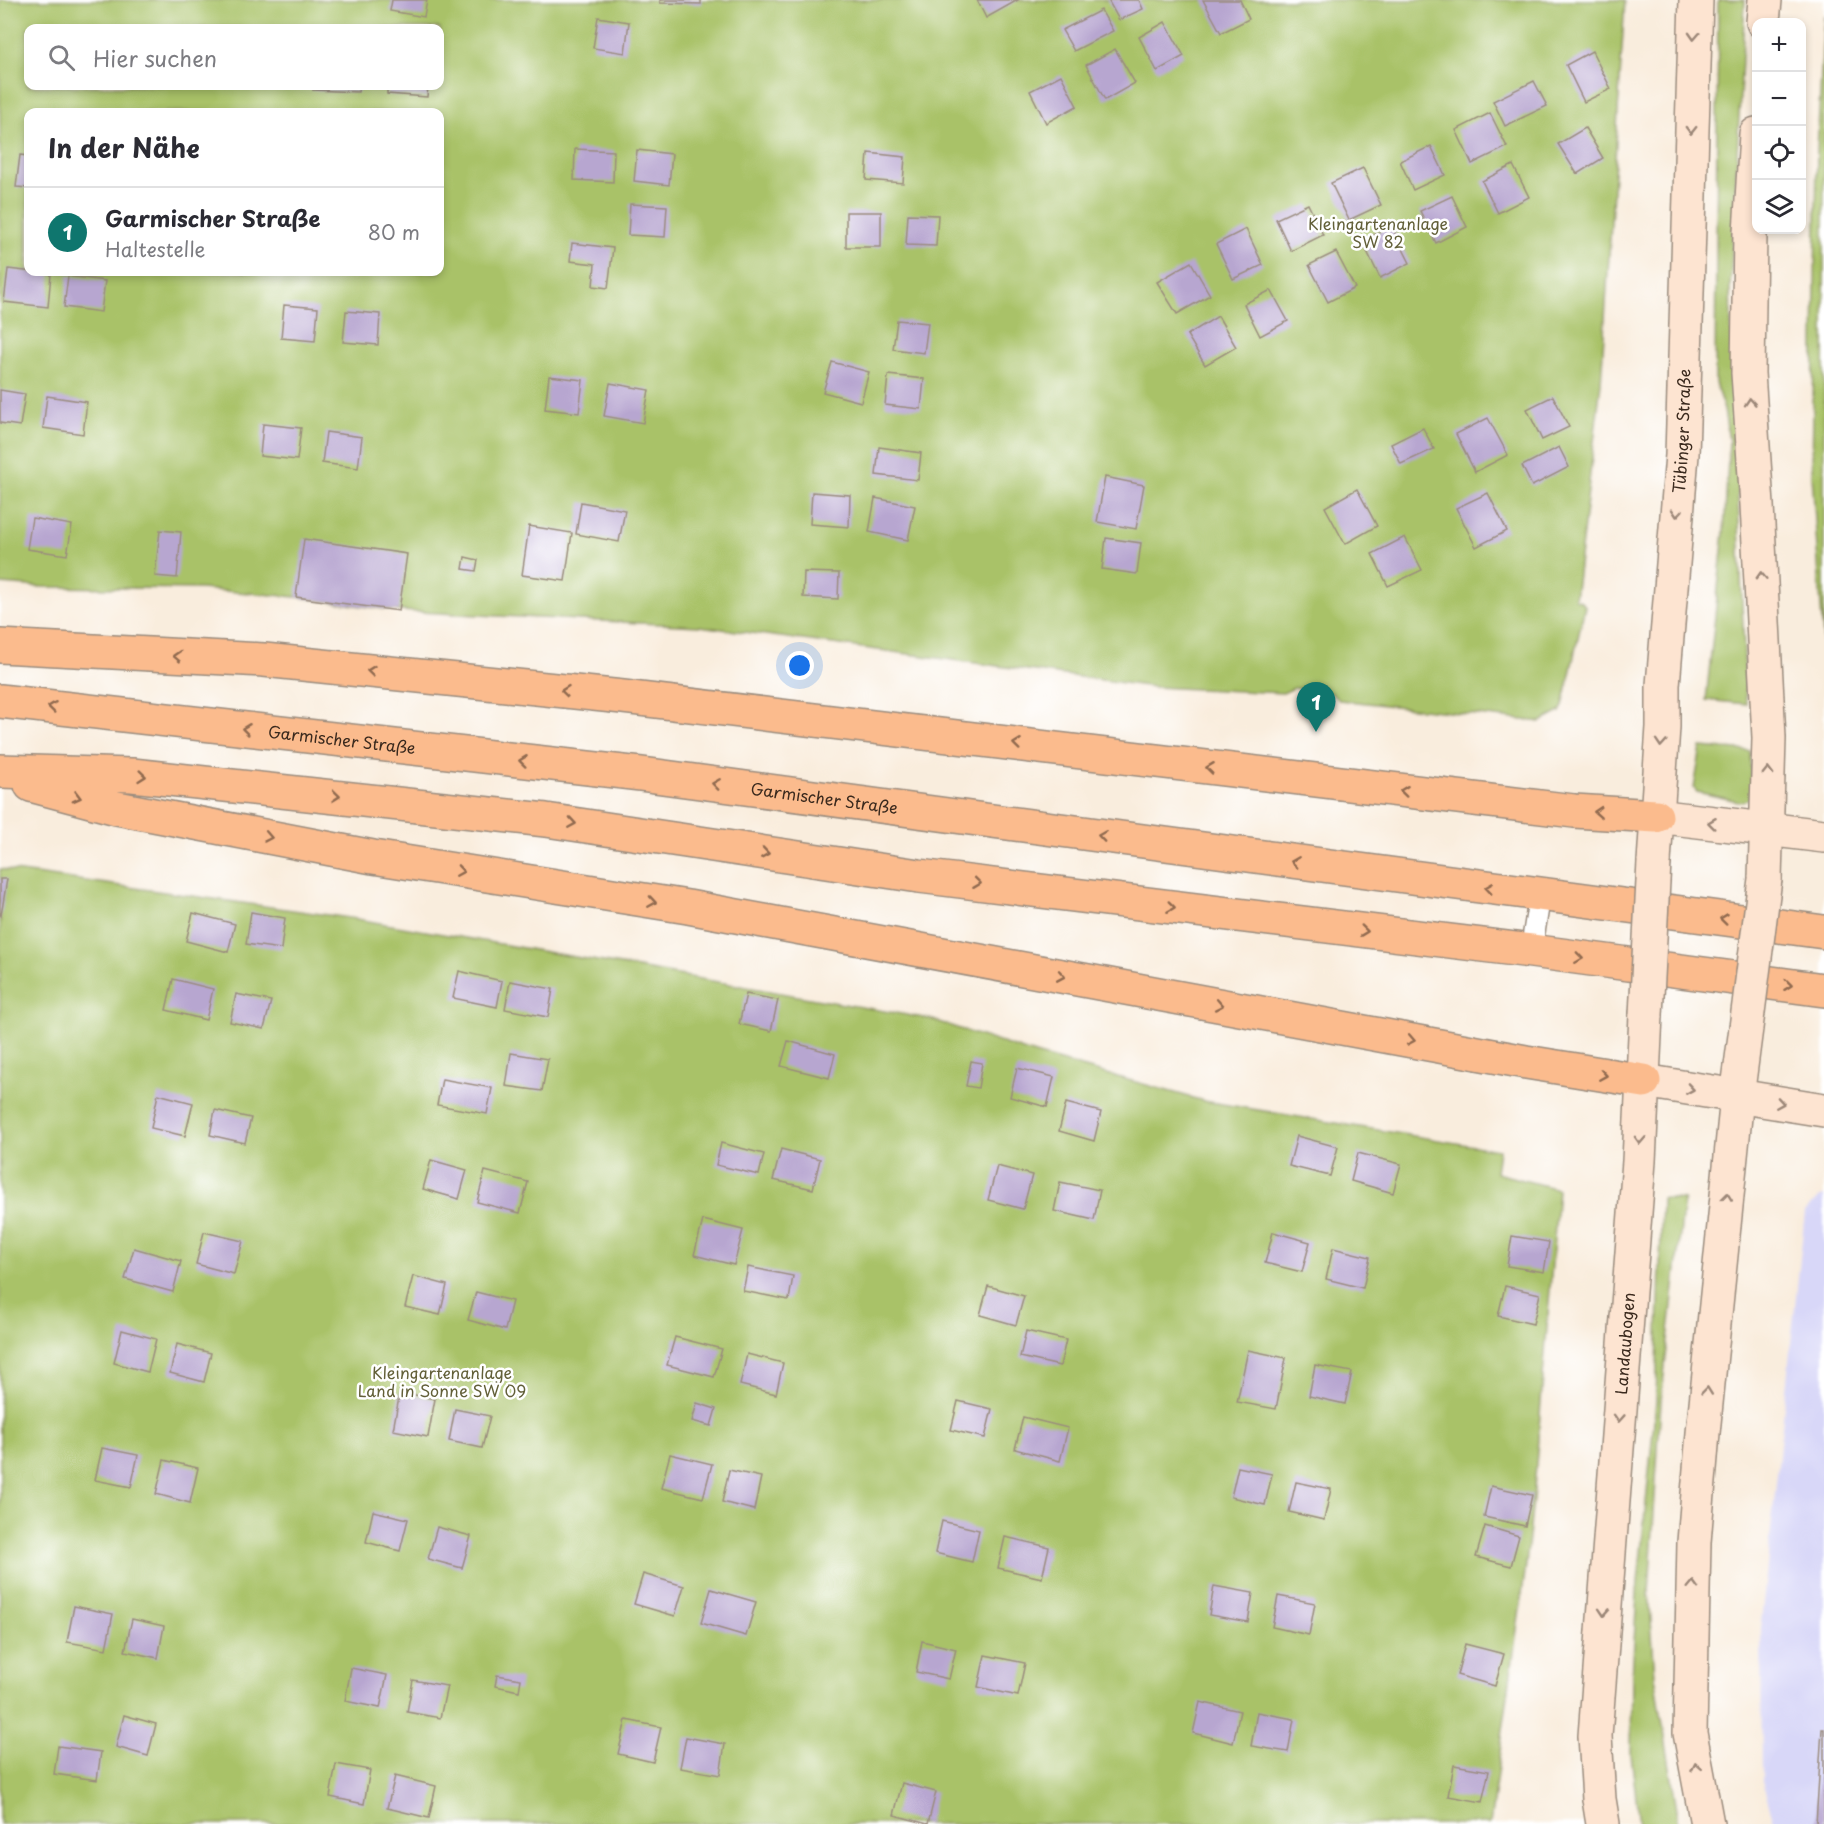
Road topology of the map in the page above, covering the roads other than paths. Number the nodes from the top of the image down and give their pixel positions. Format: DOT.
graph roads {
  1 [pos="1696,0"];
  2 [pos="1765,0"];
  3 [pos="1763,18"];
  4 [pos="1753,180"];
  5 [pos="0,646"];
  6 [pos="0,701"];
  7 [pos="0,771"];
  8 [pos="0,777"];
  9 [pos="1656,816"];
  10 [pos="1767,830"];
  11 [pos="1824,836"];
  12 [pos="1654,862"];
  13 [pos="1540,894"];
  14 [pos="1824,932"];
  15 [pos="1531,951"];
  16 [pos="1824,990"];
  17 [pos="1644,1082"];
  18 [pos="1737,1097"];
  19 [pos="1824,1110"];
  20 [pos="1603,1824"];
  21 [pos="1707,1824"];
  1 -- 9 [label="main road, Tübinger Straße, one-way"];
  2 -- 3 [label="main road"];
  10 -- 4 [label="main road, one-way"];
  9 -- 5 [label="highway, one-way"];
  13 -- 6 [label="highway, Garmischer Straße, one-way"];
  7 -- 15 [label="highway, one-way"];
  8 -- 17 [label="highway, one-way"];
  10 -- 9 [label="main road, one-way"];
  9 -- 12 [label="main road, Tübinger Straße"];
  10 -- 11 [label="main road"];
  10 -- 18 [label="main road, bridge"];
  12 -- 17 [label="main road, Landaubogen, bridge"];
  14 -- 13 [label="highway, Garmischer Straße, one-way"];
  13 -- 15 [label="lane"];
  15 -- 16 [label="highway, one-way"];
  17 -- 18 [label="main road, one-way"];
  17 -- 20 [label="main road, Landaubogen, one-way"];
  18 -- 19 [label="main road, one-way"];
  21 -- 18 [label="main road, one-way"];
}
